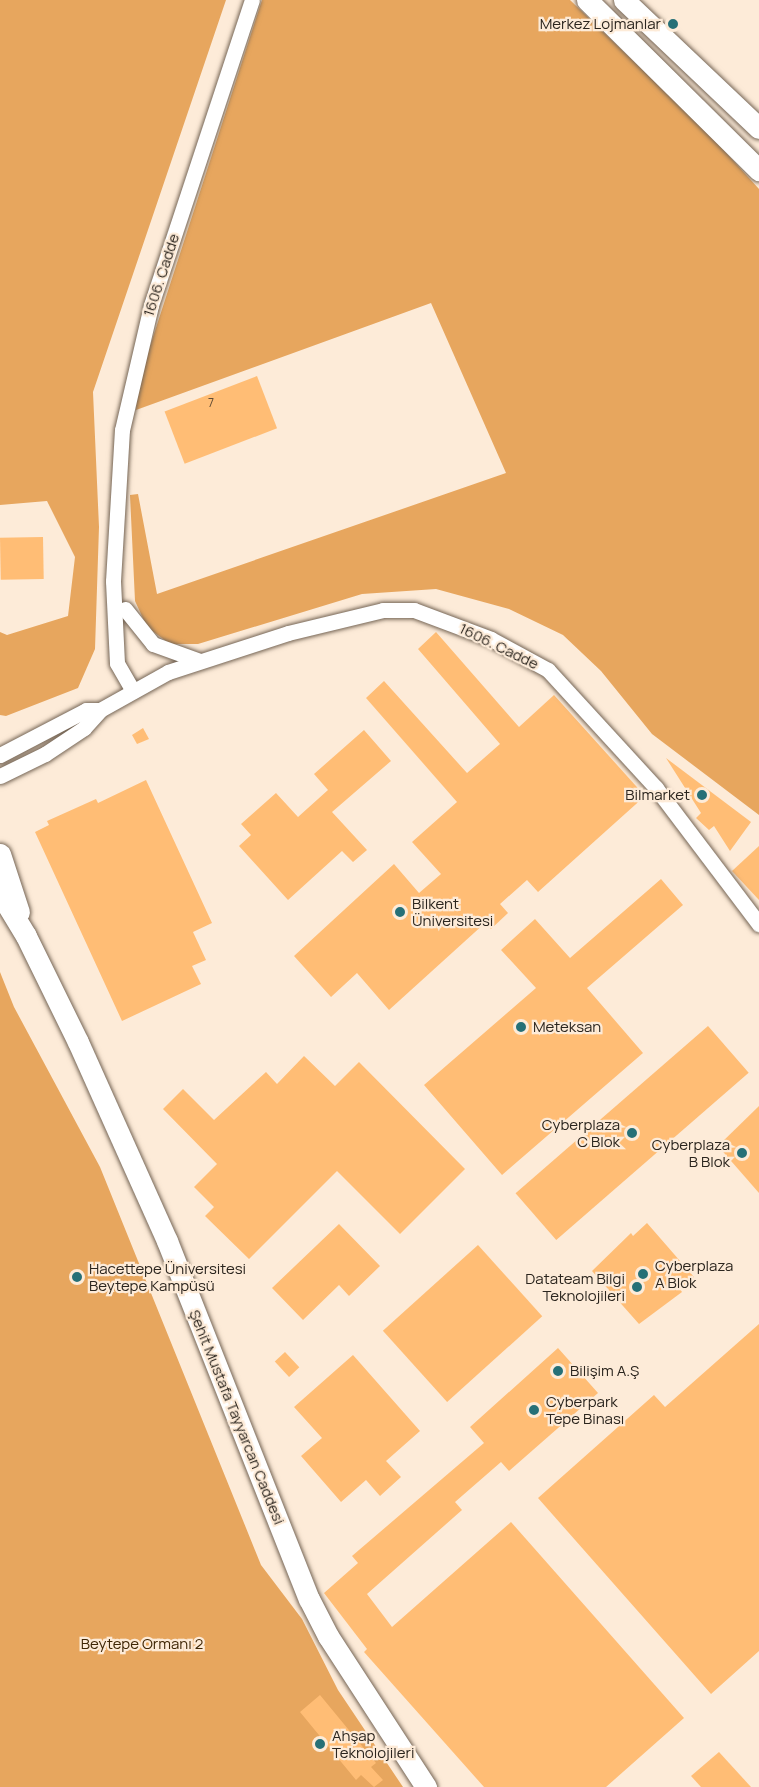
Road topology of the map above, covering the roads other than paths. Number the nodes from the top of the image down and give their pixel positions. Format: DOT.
graph roads {
  1 [pos="252,0"];
  2 [pos="587,0"];
  3 [pos="624,0"];
  4 [pos="759,128"];
  5 [pos="759,170"];
  6 [pos="117,559"];
  7 [pos="125,609"];
  8 [pos="200,661"];
  9 [pos="125,674"];
  10 [pos="133,692"];
  11 [pos="100,710"];
  12 [pos="0,741"];
  13 [pos="22,744"];
  14 [pos="0,755"];
  15 [pos="6,773"];
  16 [pos="0,789"];
  17 [pos="0,854"];
  18 [pos="0,893"];
  19 [pos="759,924"];
  20 [pos="26,936"];
  21 [pos="426,1787"];
  1 -- 6 [label="street, 1606. Cadde"];
  2 -- 5 [label="main road"];
  3 -- 4 [label="main road"];
  6 -- 7 [label="street, 1606. Cadde"];
  6 -- 9 [label="street, 1606. Cadde"];
  7 -- 8 [label="street"];
  7 -- 9 [label="street, 1606. Cadde"];
  8 -- 10 [label="street, 1606. Cadde"];
  8 -- 19 [label="street, 1606. Cadde"];
  9 -- 10 [label="street, 1606. Cadde"];
  10 -- 11 [label="street"];
  11 -- 13 [label="street"];
  11 -- 15 [label="street"];
  12 -- 13 [label="street"];
  13 -- 14 [label="street"];
  15 -- 16 [label="street"];
  17 -- 20 [label="main road, Şehit Mustafa Tayyarcan Caddesi"];
  18 -- 20 [label="main road, Şehit Mustafa Tayyarcan Caddesi"];
  20 -- 21 [label="main road, Şehit Mustafa Tayyarcan Caddesi"];
}
